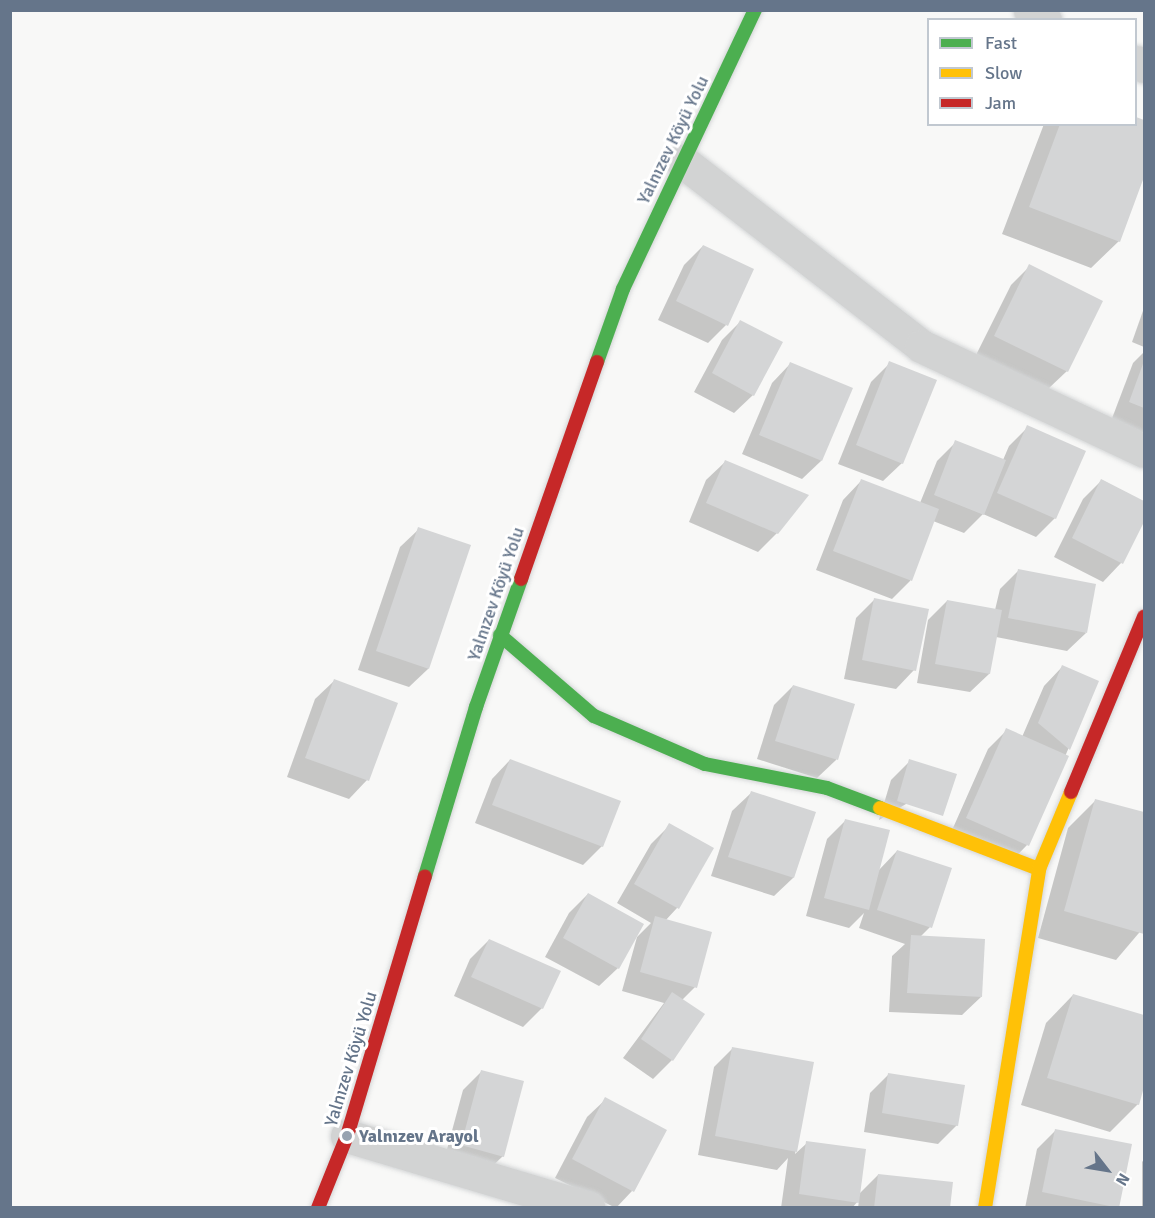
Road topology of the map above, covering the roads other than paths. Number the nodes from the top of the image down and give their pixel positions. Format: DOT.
graph roads {
  1 [pos="755,10"];
  2 [pos="682,161"];
  3 [pos="1144,451"];
  4 [pos="1142,628"];
  5 [pos="500,635"];
  6 [pos="1039,869"];
  7 [pos="347,1136"];
  8 [pos="318,1208"];
  9 [pos="589,1208"];
  10 [pos="985,1208"];
  1 -- 2 [label="street, Yalnızev Köyü Yolu"];
  2 -- 3 [label="street"];
  2 -- 5 [label="street, Yalnızev Köyü Yolu"];
  4 -- 6 [label="street"];
  5 -- 6 [label="street"];
  5 -- 7 [label="street, Yalnızev Köyü Yolu"];
  6 -- 10 [label="street"];
  7 -- 8 [label="street, Yalnızev Köyü Yolu"];
  7 -- 9 [label="street"];
}
